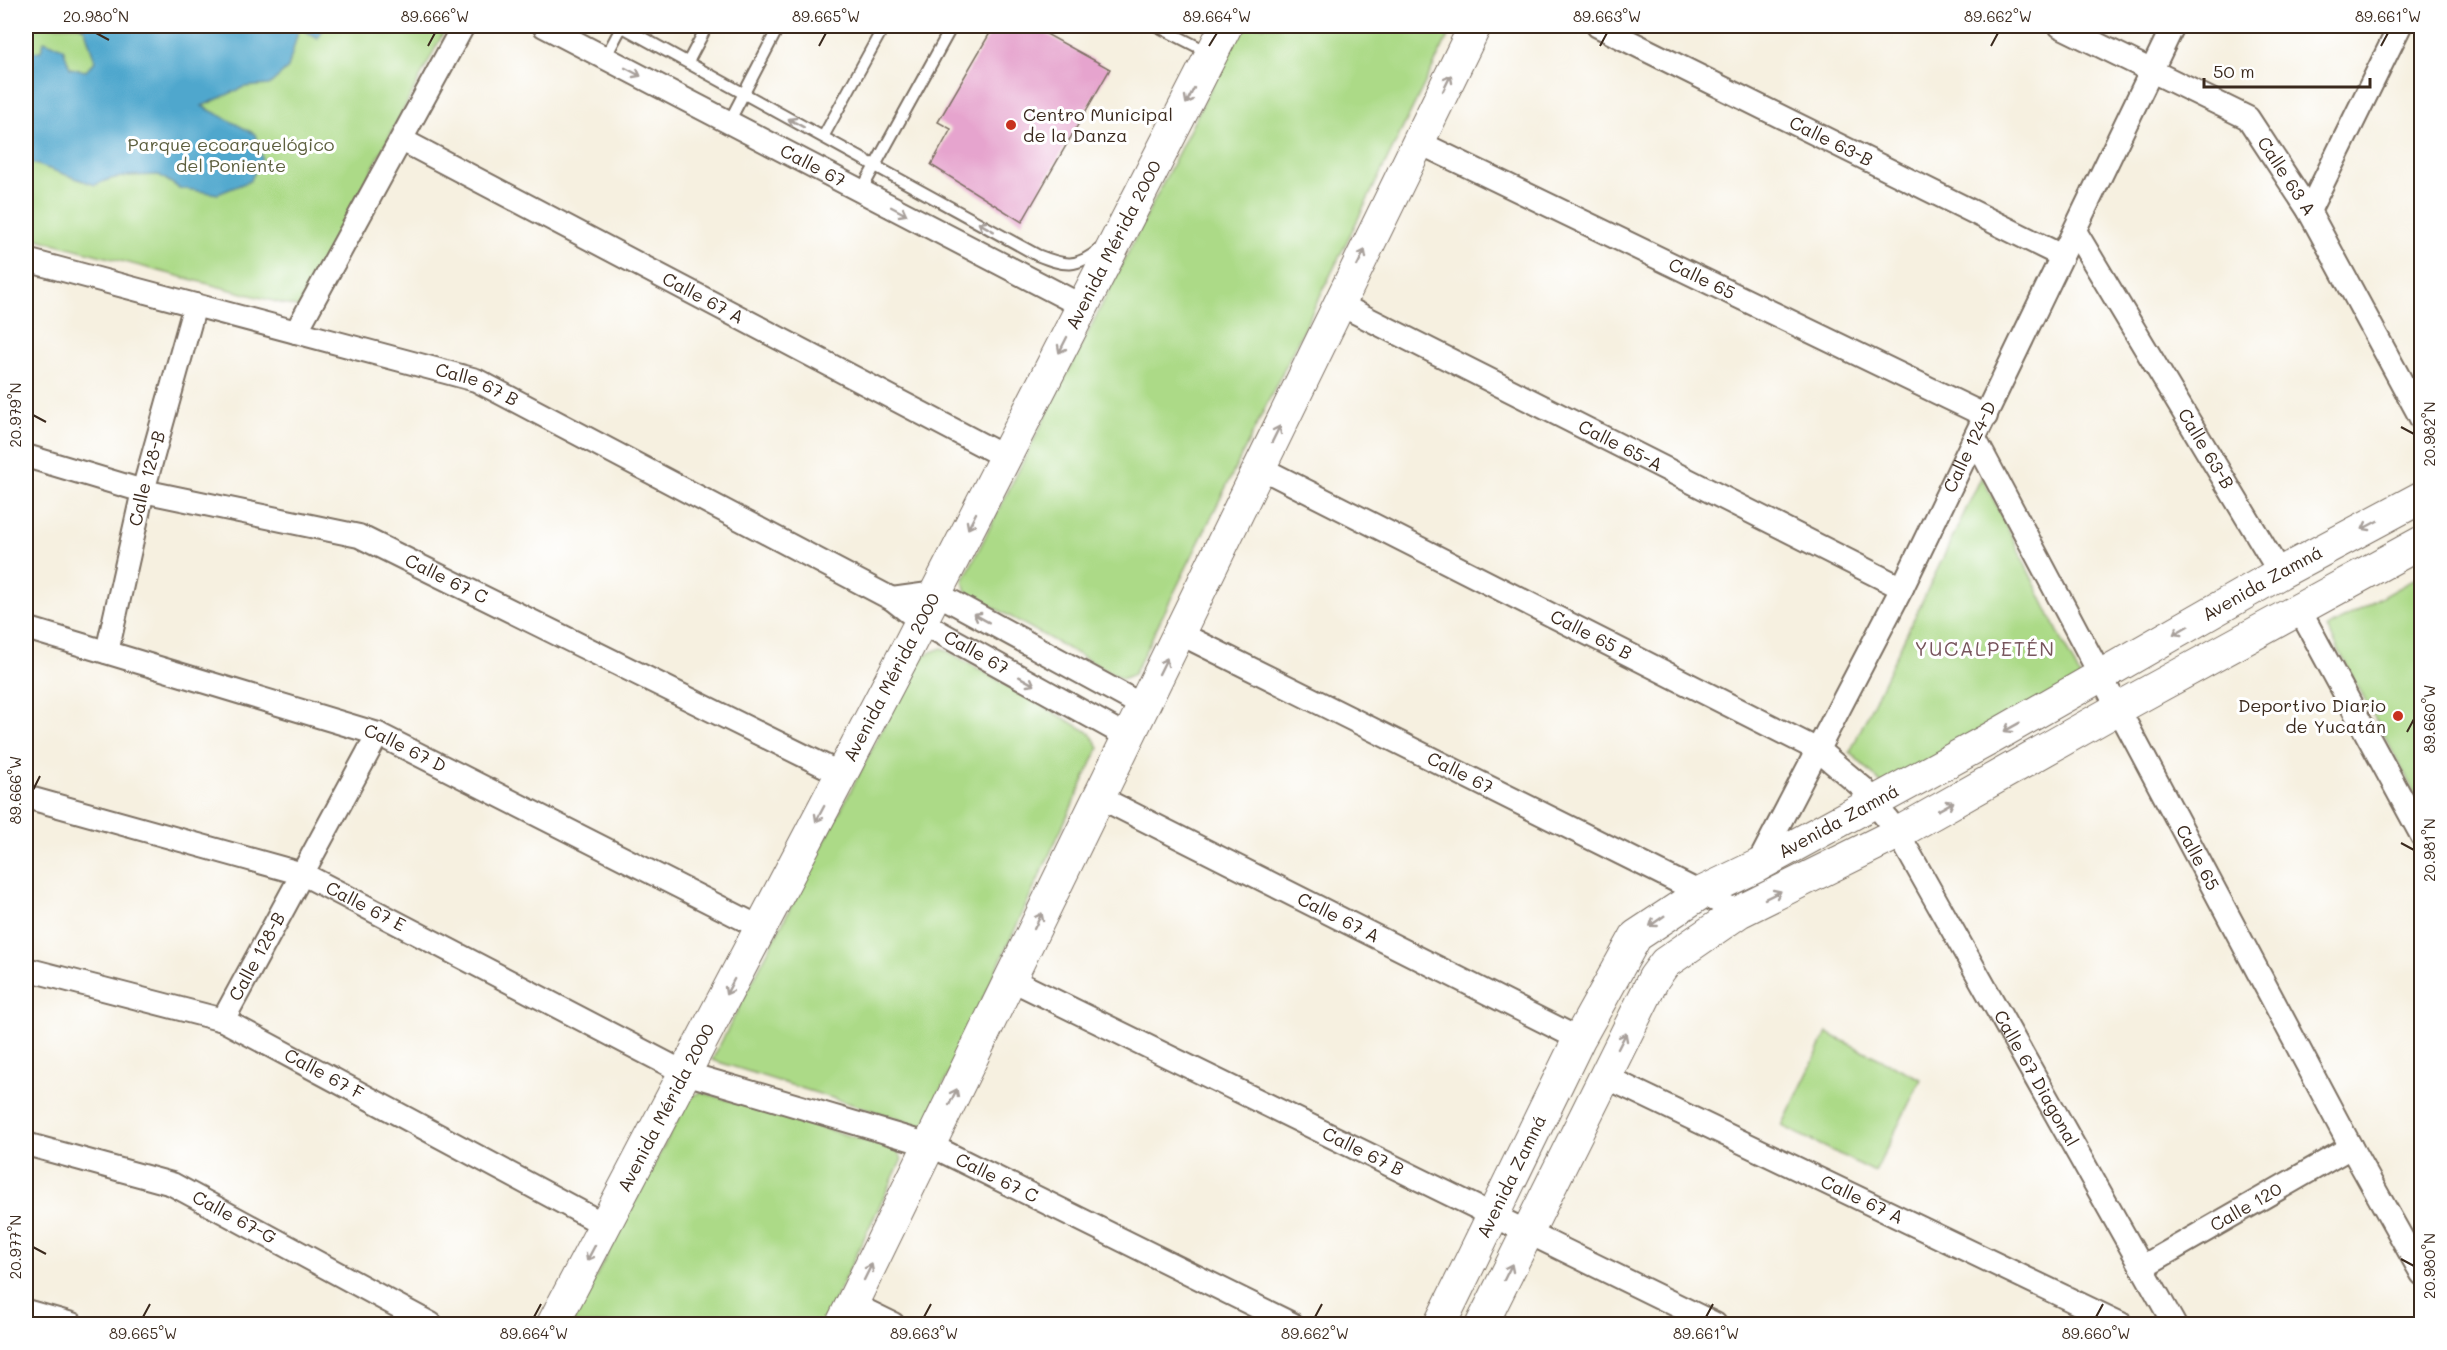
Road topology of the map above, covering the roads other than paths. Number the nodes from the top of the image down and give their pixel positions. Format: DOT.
graph roads {
  1 [pos="464,26"];
  2 [pos="545,26"];
  3 [pos="622,26"];
  4 [pos="707,26"];
  5 [pos="779,26"];
  6 [pos="884,26"];
  7 [pos="952,26"];
  8 [pos="1157,26"];
  9 [pos="1226,26"];
  10 [pos="1475,26"];
  11 [pos="1598,26"];
  12 [pos="2060,26"];
  13 [pos="2173,26"];
  14 [pos="2400,26"];
  15 [pos="1211,54"];
  16 [pos="605,58"];
  17 [pos="688,62"];
  18 [pos="2152,71"];
  19 [pos="744,93"];
  20 [pos="729,122"];
  21 [pos="823,137"];
  22 [pos="402,140"];
  23 [pos="1418,142"];
  24 [pos="875,166"];
  25 [pos="861,191"];
  26 [pos="2309,211"];
  27 [pos="2075,231"];
  28 [pos="1120,232"];
  29 [pos="2062,256"];
  30 [pos="26,260"];
  31 [pos="1339,304"];
  32 [pos="195,305"];
  33 [pos="1082,306"];
  34 [pos="296,332"];
  35 [pos="1986,416"];
  36 [pos="2421,420"];
  37 [pos="1975,440"];
  38 [pos="26,456"];
  39 [pos="1005,457"];
  40 [pos="1259,467"];
  41 [pos="143,491"];
  42 [pos="2421,497"];
  43 [pos="2421,542"];
  44 [pos="2280,573"];
  45 [pos="1902,588"];
  46 [pos="936,593"];
  47 [pos="892,600"];
  48 [pos="2299,609"];
  49 [pos="921,622"];
  50 [pos="26,628"];
  51 [pos="1179,633"];
  52 [pos="106,652"];
  53 [pos="2102,676"];
  54 [pos="1143,706"];
  55 [pos="2119,708"];
  56 [pos="378,734"];
  57 [pos="1128,737"];
  58 [pos="1818,750"];
  59 [pos="841,774"];
  60 [pos="26,797"];
  61 [pos="1099,797"];
  62 [pos="1872,802"];
  63 [pos="1898,833"];
  64 [pos="2421,836"];
  65 [pos="1757,866"];
  66 [pos="303,874"];
  67 [pos="1701,893"];
  68 [pos="1739,912"];
  69 [pos="761,928"];
  70 [pos="26,973"];
  71 [pos="1010,979"];
  72 [pos="223,1020"];
  73 [pos="1579,1039"];
  74 [pos="685,1072"];
  75 [pos="1604,1076"];
  76 [pos="26,1144"];
  77 [pos="930,1145"];
  78 [pos="2351,1147"];
  79 [pos="1495,1215"];
  80 [pos="605,1225"];
  81 [pos="1528,1231"];
  82 [pos="2142,1267"];
  83 [pos="2421,1274"];
  84 [pos="26,1311"];
  85 [pos="847,1314"];
  86 [pos="1706,1322"];
  87 [pos="72,1324"];
  88 [pos="431,1324"];
  89 [pos="553,1324"];
  90 [pos="893,1324"];
  91 [pos="1292,1324"];
  92 [pos="1440,1324"];
  93 [pos="1482,1324"];
  94 [pos="2121,1324"];
  95 [pos="2174,1324"];
  1 -- 22 [label="street"];
  2 -- 16 [label="street, Calle 67"];
  3 -- 16 [label="lane"];
  3 -- 17 [label="lane"];
  4 -- 17 [label="lane"];
  5 -- 19 [label="lane"];
  6 -- 21 [label="lane"];
  7 -- 24 [label="lane"];
  8 -- 15 [label="lane"];
  9 -- 15 [label="main road, Avenida Mérida 2000"];
  23 -- 10 [label="main road, one-way"];
  11 -- 29 [label="street, Calle 63-B"];
  12 -- 18 [label="street, Calle 63 A"];
  13 -- 18 [label="street, Calle 124-D"];
  14 -- 26 [label="street"];
  15 -- 28 [label="main road, Avenida Mérida 2000, one-way"];
  16 -- 20 [label="street, Calle 67, one-way"];
  17 -- 19 [label="lane"];
  18 -- 26 [label="street, Calle 63 A"];
  18 -- 27 [label="street, Calle 124-D"];
  19 -- 20 [label="lane"];
  21 -- 19 [label="lane, one-way"];
  20 -- 25 [label="street, Calle 67"];
  21 -- 24 [label="lane"];
  22 -- 34 [label="street"];
  22 -- 39 [label="street, Calle 67 A"];
  31 -- 23 [label="main road, one-way"];
  23 -- 35 [label="street, Calle 65"];
  24 -- 25 [label="lane"];
  28 -- 24 [label="lane, one-way"];
  25 -- 33 [label="street, Calle 67, one-way"];
  26 -- 36 [label="street, Calle 63 A"];
  27 -- 29 [label="street, Calle 124-D"];
  27 -- 44 [label="street, Calle 63-B"];
  28 -- 33 [label="main road, Avenida Mérida 2000"];
  29 -- 35 [label="street, Calle 124-D"];
  30 -- 32 [label="street, Calle 67 B"];
  40 -- 31 [label="main road, one-way"];
  31 -- 45 [label="street, Calle 65-A"];
  32 -- 34 [label="street, Calle 67 B"];
  32 -- 41 [label="street, Calle 128-B"];
  33 -- 39 [label="main road, Avenida Mérida 2000, one-way"];
  34 -- 47 [label="street, Calle 67 B"];
  35 -- 37 [label="street, Calle 124-D"];
  37 -- 45 [label="street, Calle 124-D"];
  37 -- 53 [label="street, Calle 65"];
  38 -- 41 [label="street, Calle 67 C"];
  39 -- 46 [label="main road, Avenida Mérida 2000, one-way"];
  40 -- 51 [label="main road"];
  40 -- 58 [label="street, Calle 65 B"];
  41 -- 52 [label="street, Calle 128-B"];
  41 -- 59 [label="street, Calle 67 C"];
  42 -- 44 [label="main road, Avenida Zamná, one-way"];
  43 -- 48 [label="main road, Avenida Zamná"];
  44 -- 53 [label="main road, Avenida Zamná, one-way"];
  45 -- 58 [label="street, Calle 124-D"];
  46 -- 47 [label="street"];
  46 -- 49 [label="main road, Avenida Mérida 2000"];
  54 -- 46 [label="street, Calle 67, one-way"];
  47 -- 49 [label="street, Calle 67 B"];
  48 -- 55 [label="main road, Avenida Zamná"];
  48 -- 64 [label="street"];
  49 -- 57 [label="street, Calle 67, one-way"];
  49 -- 59 [label="main road, Avenida Mérida 2000"];
  50 -- 52 [label="street, Calle 67 D"];
  54 -- 51 [label="main road, one-way"];
  51 -- 67 [label="street, Calle 67"];
  52 -- 56 [label="street, Calle 67 D"];
  53 -- 55 [label="street, Calle 65"];
  53 -- 62 [label="main road, Avenida Zamná, one-way"];
  54 -- 57 [label="main road"];
  63 -- 55 [label="main road, Avenida Zamná, one-way"];
  55 -- 78 [label="street, Calle 65"];
  56 -- 66 [label="street, Calle 128-B"];
  56 -- 69 [label="street, Calle 67 D"];
  57 -- 61 [label="main road"];
  58 -- 62 [label="street, Calle 65 B"];
  58 -- 65 [label="street, Calle 124-D"];
  59 -- 69 [label="main road, Avenida Mérida 2000, one-way"];
  60 -- 66 [label="street, Calle 67 E"];
  71 -- 61 [label="main road, one-way"];
  61 -- 73 [label="street, Calle 67 A"];
  62 -- 63 [label="street, Calle 65 B"];
  62 -- 65 [label="main road, Avenida Zamná"];
  68 -- 63 [label="main road, Avenida Zamná, one-way"];
  63 -- 82 [label="street, Calle 67 Diagonal"];
  65 -- 67 [label="main road, Avenida Zamná"];
  66 -- 72 [label="street, Calle 128-B"];
  66 -- 74 [label="street, Calle 67 E"];
  67 -- 68 [label="street, Calle 67"];
  67 -- 73 [label="main road, Avenida Zamná, one-way"];
  75 -- 68 [label="main road, Avenida Zamná, one-way"];
  69 -- 74 [label="main road, Avenida Mérida 2000, one-way"];
  70 -- 72 [label="street, Calle 67 F"];
  77 -- 71 [label="main road, one-way"];
  71 -- 79 [label="street, Calle 67 B"];
  72 -- 80 [label="street, Calle 67 F"];
  73 -- 79 [label="main road, Avenida Zamná"];
  74 -- 77 [label="street, Calle 67 C"];
  74 -- 80 [label="main road, Avenida Mérida 2000"];
  75 -- 81 [label="main road, Avenida Zamná"];
  75 -- 94 [label="street, Calle 67 A"];
  76 -- 88 [label="street, Calle 67-G"];
  85 -- 77 [label="main road, one-way"];
  77 -- 91 [label="street, Calle 67 C"];
  78 -- 82 [label="street, Calle 120"];
  78 -- 83 [label="street, Calle 65"];
  79 -- 81 [label="street, Calle 67 B"];
  79 -- 92 [label="main road, Avenida Zamná"];
  80 -- 89 [label="main road, Avenida Mérida 2000, one-way"];
  81 -- 86 [label="street, Calle 67 B"];
  93 -- 81 [label="main road, Avenida Zamná, one-way"];
  82 -- 95 [label="street, Calle 67 Diagonal"];
  84 -- 87 [label="street"];
  85 -- 90 [label="street"];
}
